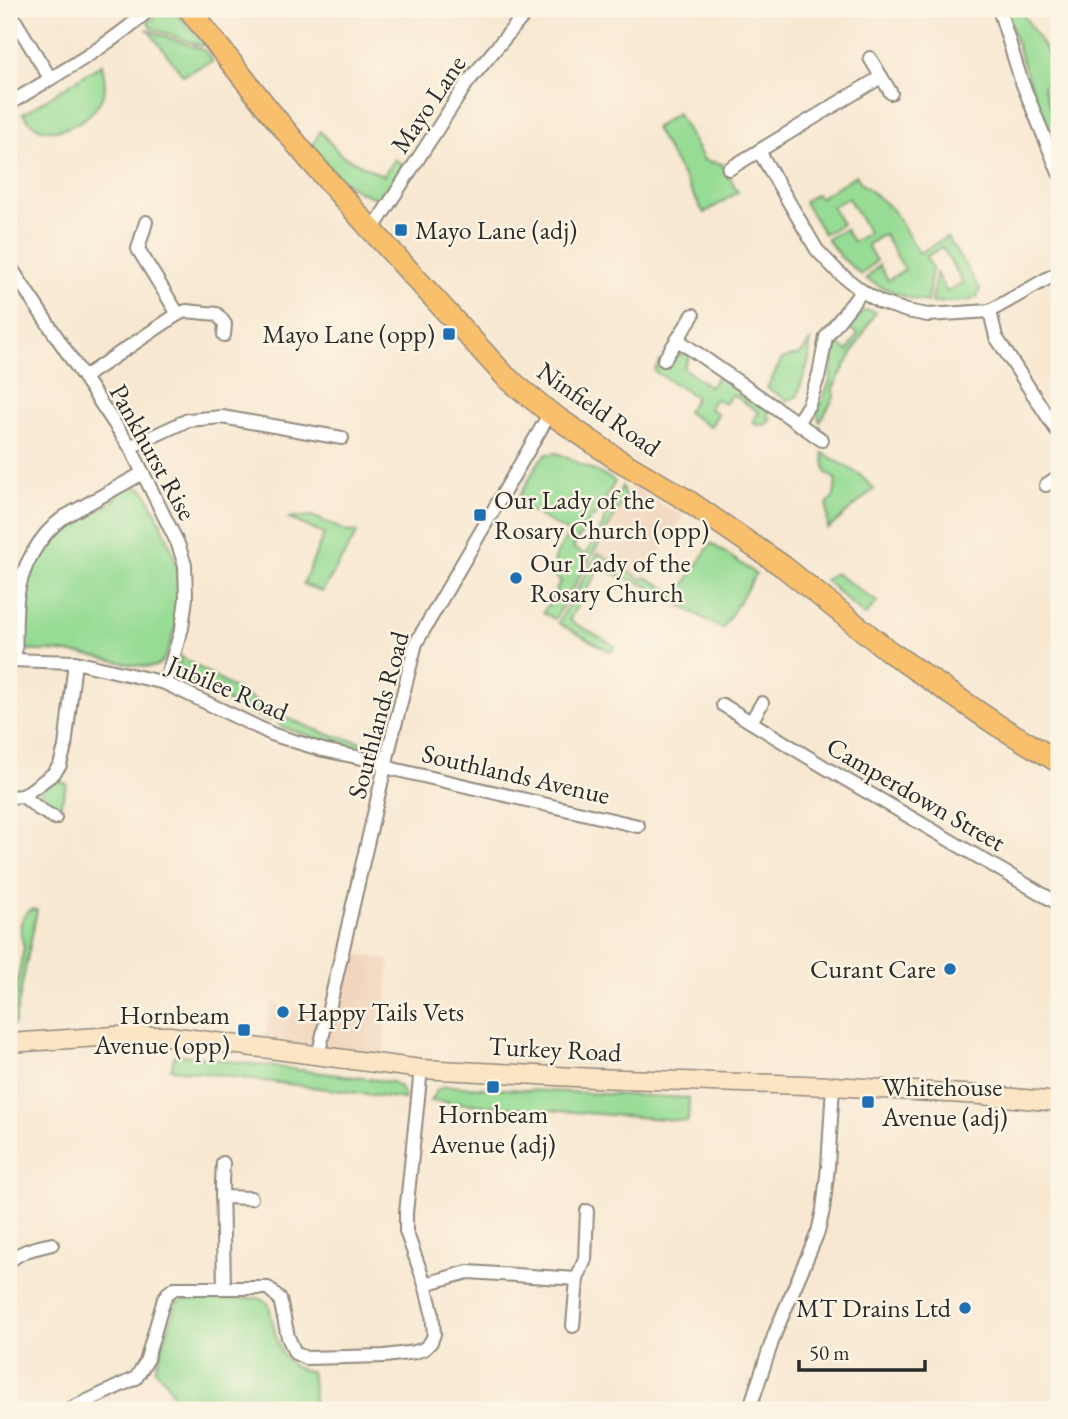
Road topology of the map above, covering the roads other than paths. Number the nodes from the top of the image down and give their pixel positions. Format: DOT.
graph roads {
  1 [pos="150,9"];
  2 [pos="189,9"];
  3 [pos="529,9"];
  4 [pos="999,9"];
  5 [pos="9,11"];
  6 [pos="870,58"];
  7 [pos="881,77"];
  8 [pos="50,78"];
  9 [pos="891,93"];
  10 [pos="9,104"];
  11 [pos="759,151"];
  12 [pos="729,170"];
  13 [pos="1059,173"];
  14 [pos="146,222"];
  15 [pos="372,230"];
  16 [pos="9,265"];
  17 [pos="1059,272"];
  18 [pos="862,291"];
  19 [pos="990,311"];
  20 [pos="178,314"];
  21 [pos="692,315"];
  22 [pos="224,335"];
  23 [pos="678,340"];
  24 [pos="664,360"];
  25 [pos="84,377"];
  26 [pos="550,413"];
  27 [pos="796,423"];
  28 [pos="1059,434"];
  29 [pos="342,438"];
  30 [pos="822,440"];
  31 [pos="130,447"];
  32 [pos="143,473"];
  33 [pos="1059,476"];
  34 [pos="1046,485"];
  35 [pos="12,660"];
  36 [pos="75,662"];
  37 [pos="165,682"];
  38 [pos="762,703"];
  39 [pos="723,705"];
  40 [pos="751,722"];
  41 [pos="1059,762"];
  42 [pos="385,765"];
  43 [pos="9,796"];
  44 [pos="23,796"];
  45 [pos="55,818"];
  46 [pos="638,826"];
  47 [pos="1059,904"];
  48 [pos="9,1043"];
  49 [pos="318,1056"];
  50 [pos="421,1069"];
  51 [pos="833,1086"];
  52 [pos="1059,1102"];
  53 [pos="223,1163"];
  54 [pos="222,1197"];
  55 [pos="251,1198"];
  56 [pos="587,1211"];
  57 [pos="52,1244"];
  58 [pos="10,1257"];
  59 [pos="577,1279"];
  60 [pos="425,1284"];
  61 [pos="224,1288"];
  62 [pos="573,1326"];
  63 [pos="68,1410"];
  64 [pos="750,1410"];
  1 -- 8 [label="street"];
  2 -- 15 [label="main road, Ninfield Road"];
  3 -- 15 [label="street, Mayo Lane"];
  4 -- 13 [label="street"];
  5 -- 8 [label="street"];
  6 -- 7 [label="street"];
  7 -- 9 [label="street"];
  7 -- 11 [label="street"];
  8 -- 10 [label="street"];
  11 -- 12 [label="street"];
  11 -- 18 [label="street"];
  14 -- 20 [label="street"];
  15 -- 26 [label="main road, Ninfield Road"];
  16 -- 25 [label="street, Pankhurst Rise"];
  17 -- 19 [label="street"];
  18 -- 19 [label="street"];
  18 -- 27 [label="street"];
  19 -- 28 [label="street"];
  20 -- 22 [label="street"];
  20 -- 25 [label="street"];
  21 -- 23 [label="street"];
  23 -- 24 [label="street"];
  23 -- 27 [label="street"];
  25 -- 31 [label="street, Pankhurst Rise"];
  26 -- 41 [label="main road, Ninfield Road"];
  26 -- 42 [label="street, Southlands Road"];
  27 -- 30 [label="street"];
  29 -- 31 [label="street"];
  31 -- 32 [label="street, Pankhurst Rise"];
  32 -- 35 [label="street"];
  32 -- 37 [label="street, Pankhurst Rise"];
  33 -- 34 [label="street"];
  35 -- 36 [label="street, Jubilee Road"];
  36 -- 37 [label="street, Jubilee Road"];
  36 -- 44 [label="street"];
  37 -- 42 [label="street, Jubilee Road"];
  38 -- 40 [label="street"];
  39 -- 40 [label="street, Camperdown Street"];
  40 -- 47 [label="street, Camperdown Street"];
  42 -- 46 [label="street, Southlands Avenue"];
  42 -- 49 [label="street, Southlands Road"];
  43 -- 44 [label="street"];
  44 -- 45 [label="street"];
  48 -- 49 [label="street, Turkey Road"];
  49 -- 50 [label="street, Turkey Road"];
  50 -- 51 [label="street, Turkey Road"];
  50 -- 60 [label="street"];
  51 -- 52 [label="street, Turkey Road"];
  51 -- 64 [label="street"];
  53 -- 54 [label="street"];
  54 -- 55 [label="street"];
  54 -- 61 [label="street"];
  56 -- 59 [label="street"];
  57 -- 58 [label="street"];
  59 -- 60 [label="street"];
  59 -- 62 [label="street"];
  60 -- 61 [label="street"];
  61 -- 63 [label="street"];
}
